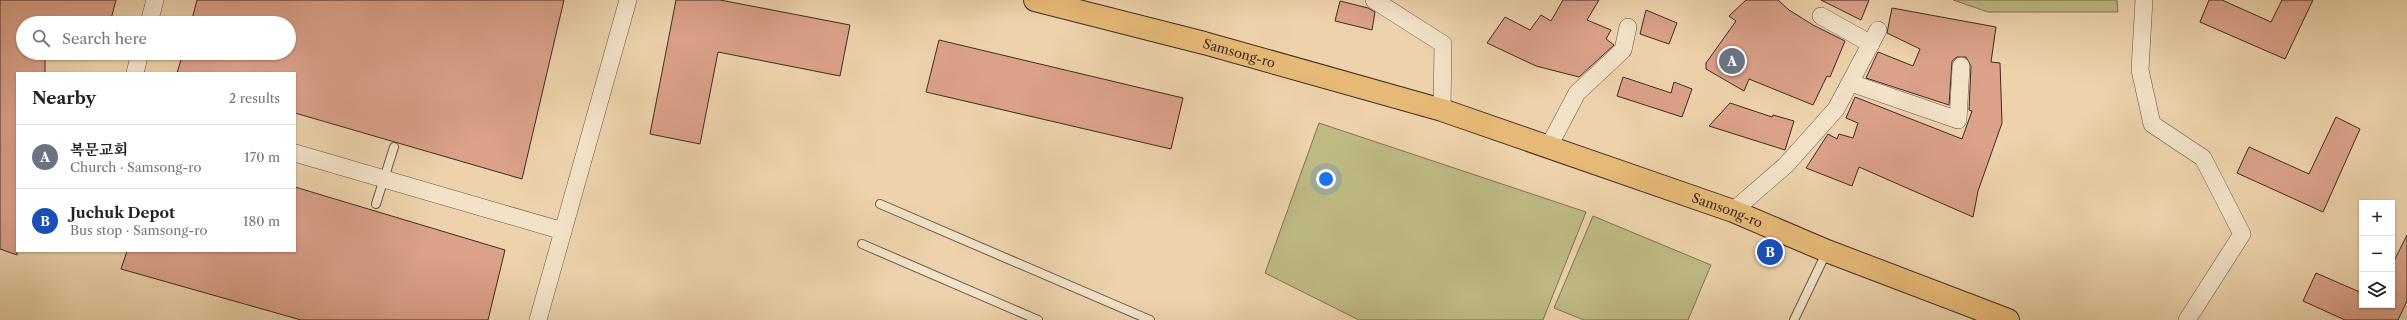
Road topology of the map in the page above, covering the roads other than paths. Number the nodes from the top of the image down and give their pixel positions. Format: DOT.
graph roads {
  1 [pos="155,0"];
  2 [pos="628,0"];
  3 [pos="1035,0"];
  4 [pos="1374,0"];
  5 [pos="2144,0"];
  6 [pos="151,16"];
  7 [pos="1821,16"];
  8 [pos="1628,27"];
  9 [pos="138,60"];
  10 [pos="1961,66"];
  11 [pos="135,72"];
  12 [pos="1851,83"];
  13 [pos="1442,110"];
  14 [pos="1549,146"];
  15 [pos="394,147"];
  16 [pos="296,153"];
  17 [pos="384,178"];
  18 [pos="376,204"];
  19 [pos="880,204"];
  20 [pos="1733,211"];
  21 [pos="563,231"];
  22 [pos="862,244"];
  23 [pos="1827,251"];
  24 [pos="538,320"];
  25 [pos="1038,320"];
  26 [pos="1150,320"];
  27 [pos="1794,320"];
  28 [pos="2008,320"];
  29 [pos="2187,320"];
  1 -- 6 [label="street"];
  2 -- 21 [label="street"];
  3 -- 13 [label="main road, Samsong-ro"];
  4 -- 13 [label="street"];
  5 -- 29 [label="street"];
  7 -- 12 [label="street"];
  8 -- 14 [label="street"];
  9 -- 11 [label="street"];
  10 -- 12 [label="street"];
  12 -- 20 [label="street"];
  13 -- 14 [label="main road, Samsong-ro"];
  14 -- 20 [label="main road, Samsong-ro"];
  15 -- 17 [label="lane"];
  16 -- 17 [label="street"];
  17 -- 18 [label="lane"];
  17 -- 21 [label="street"];
  19 -- 26 [label="lane"];
  20 -- 23 [label="main road, Samsong-ro"];
  21 -- 24 [label="street"];
  22 -- 25 [label="lane"];
  23 -- 27 [label="lane"];
  23 -- 28 [label="main road, Samsong-ro"];
}
